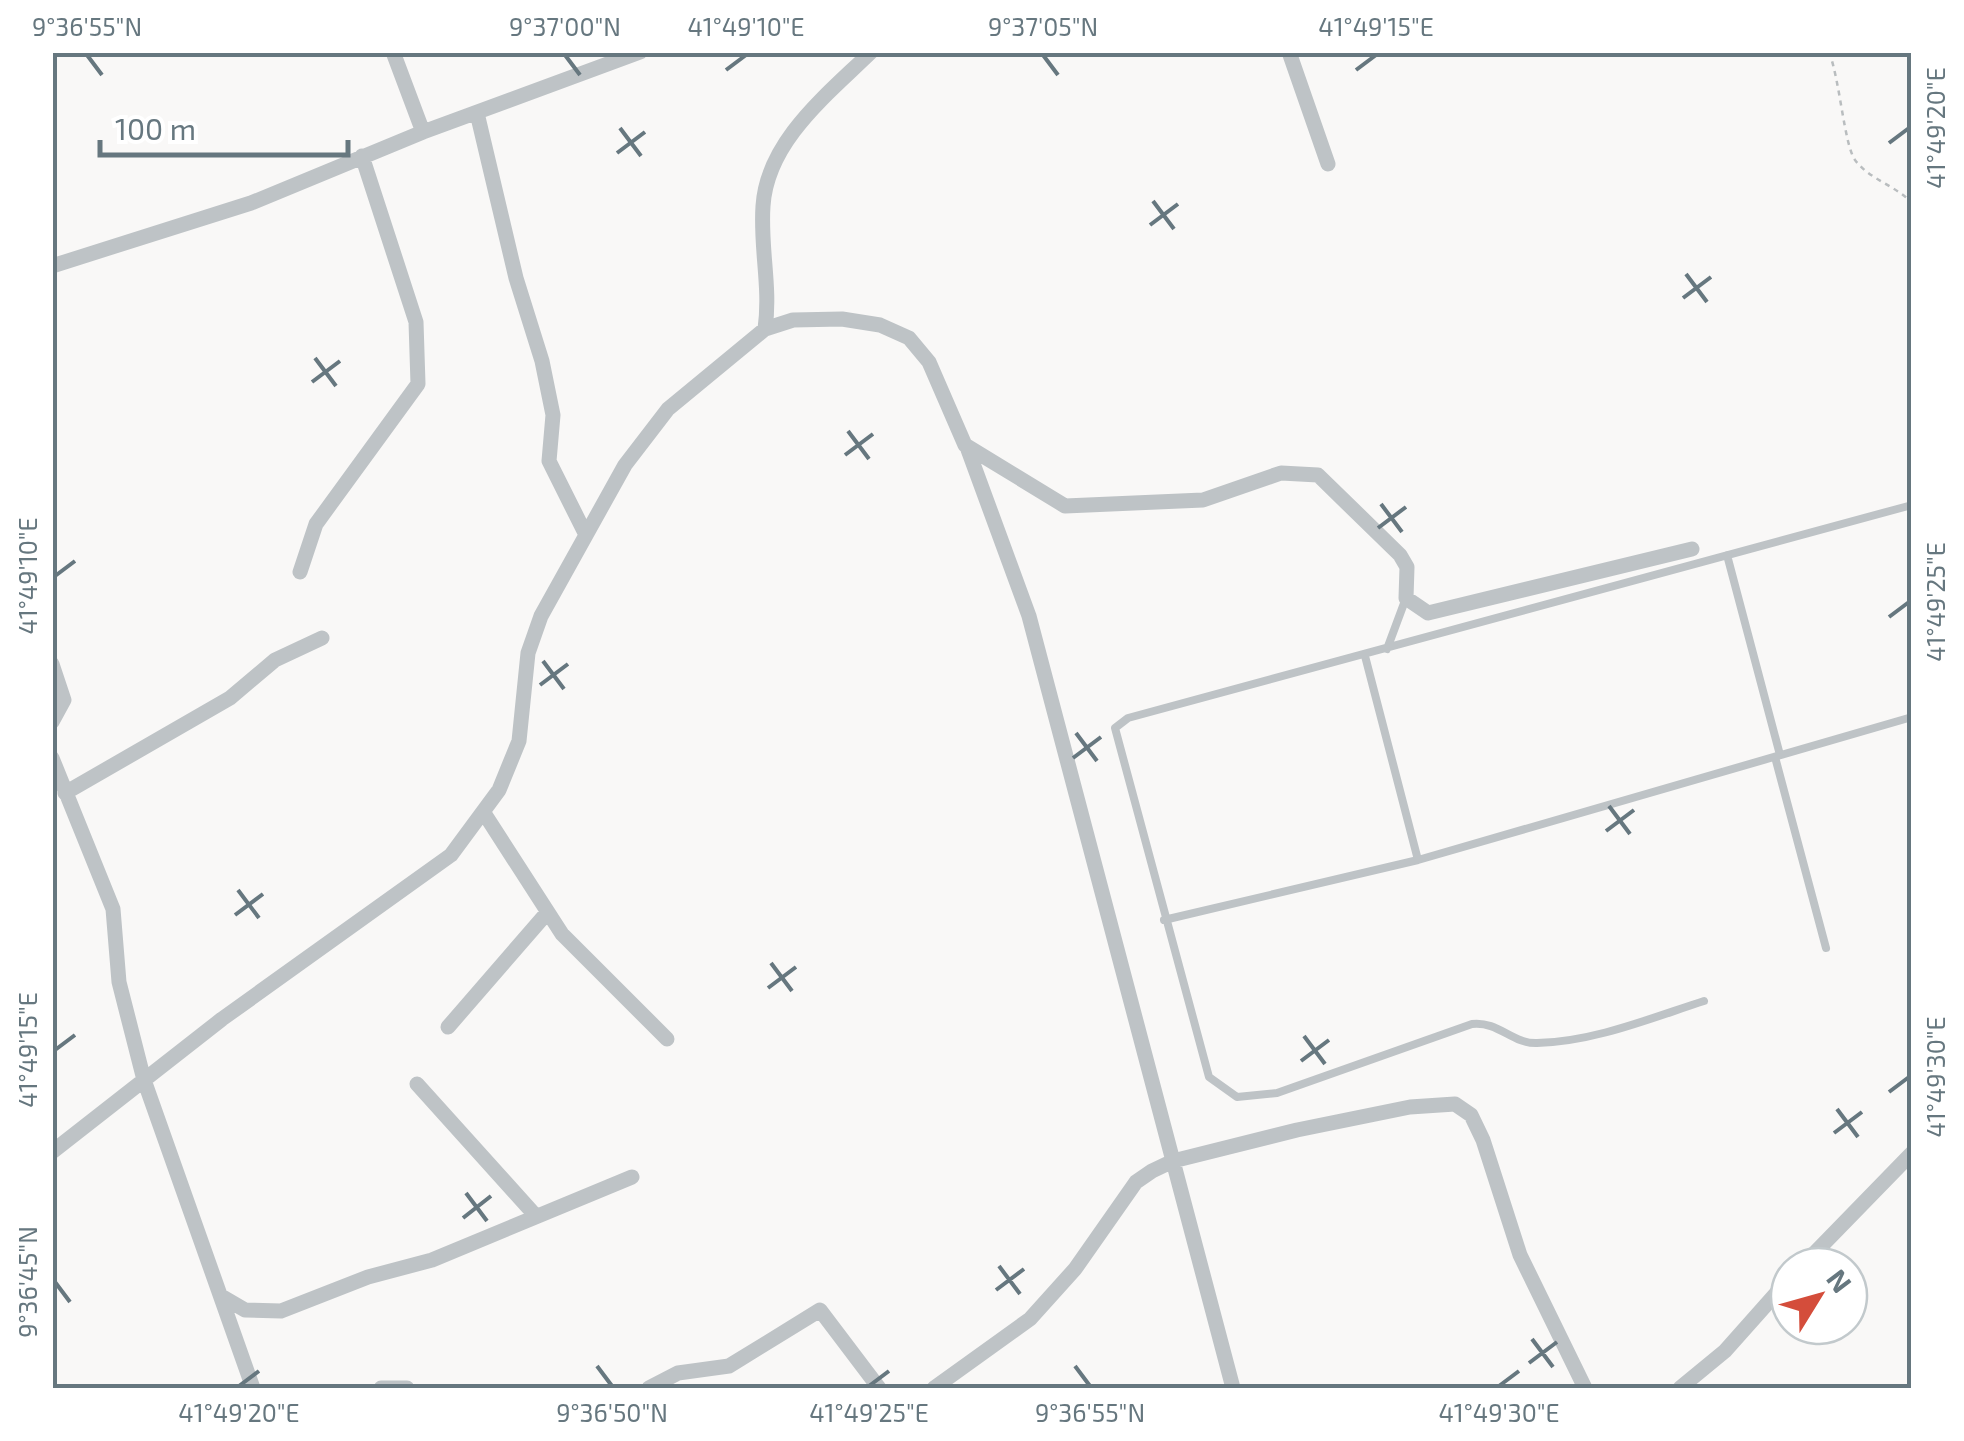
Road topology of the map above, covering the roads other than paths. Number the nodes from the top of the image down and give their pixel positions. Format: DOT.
graph roads {
  1 [pos="393,52"];
  2 [pos="640,52"];
  3 [pos="871,52"];
  4 [pos="1289,52"];
  5 [pos="477,113"];
  6 [pos="423,132"];
  7 [pos="362,156"];
  8 [pos="1328,164"];
  9 [pos="52,266"];
  10 [pos="765,329"];
  11 [pos="967,447"];
  12 [pos="1912,505"];
  13 [pos="585,534"];
  14 [pos="1692,549"];
  15 [pos="1727,555"];
  16 [pos="300,572"];
  17 [pos="1406,598"];
  18 [pos="322,638"];
  19 [pos="1387,649"];
  20 [pos="1365,656"];
  21 [pos="52,664"];
  22 [pos="1912,718"];
  23 [pos="52,722"];
  24 [pos="1778,756"];
  25 [pos="52,758"];
  26 [pos="66,794"];
  27 [pos="484,813"];
  28 [pos="1418,860"];
  29 [pos="546,914"];
  30 [pos="1164,920"];
  31 [pos="1826,948"];
  32 [pos="1704,1001"];
  33 [pos="448,1028"];
  34 [pos="666,1039"];
  35 [pos="144,1080"];
  36 [pos="417,1084"];
  37 [pos="52,1152"];
  38 [pos="1912,1154"];
  39 [pos="1173,1161"];
  40 [pos="632,1178"];
  41 [pos="535,1216"];
  42 [pos="1822,1246"];
  43 [pos="222,1296"];
  44 [pos="1769,1302"];
  45 [pos="253,1388"];
  46 [pos="381,1388"];
  47 [pos="407,1388"];
  48 [pos="649,1388"];
  49 [pos="879,1388"];
  50 [pos="934,1388"];
  51 [pos="1234,1388"];
  52 [pos="1585,1388"];
  53 [pos="1680,1388"];
  1 -- 6 [label="street"];
  2 -- 5 [label="street"];
  3 -- 10 [label="street"];
  4 -- 8 [label="street"];
  5 -- 6 [label="street"];
  5 -- 13 [label="street"];
  6 -- 7 [label="street"];
  7 -- 9 [label="street"];
  7 -- 16 [label="street"];
  10 -- 11 [label="street"];
  10 -- 13 [label="street"];
  11 -- 17 [label="street"];
  11 -- 39 [label="street"];
  12 -- 15 [label="lane"];
  13 -- 27 [label="street"];
  14 -- 17 [label="street"];
  15 -- 19 [label="lane"];
  15 -- 24 [label="lane"];
  17 -- 19 [label="lane"];
  18 -- 26 [label="street"];
  19 -- 20 [label="lane"];
  20 -- 28 [label="lane"];
  20 -- 30 [label="lane"];
  21 -- 23 [label="street"];
  22 -- 24 [label="lane"];
  24 -- 28 [label="lane"];
  24 -- 31 [label="lane"];
  25 -- 26 [label="street"];
  26 -- 35 [label="street"];
  27 -- 29 [label="street"];
  27 -- 35 [label="street"];
  28 -- 30 [label="lane"];
  29 -- 33 [label="street"];
  29 -- 34 [label="street"];
  30 -- 32 [label="lane"];
  35 -- 37 [label="street"];
  35 -- 43 [label="street"];
  36 -- 41 [label="street"];
  38 -- 42 [label="street"];
  39 -- 50 [label="street"];
  39 -- 51 [label="street"];
  39 -- 52 [label="street"];
  40 -- 41 [label="street"];
  41 -- 43 [label="street"];
  43 -- 45 [label="street"];
  44 -- 53 [label="street"];
  46 -- 47 [label="street"];
  48 -- 49 [label="street"];
}
